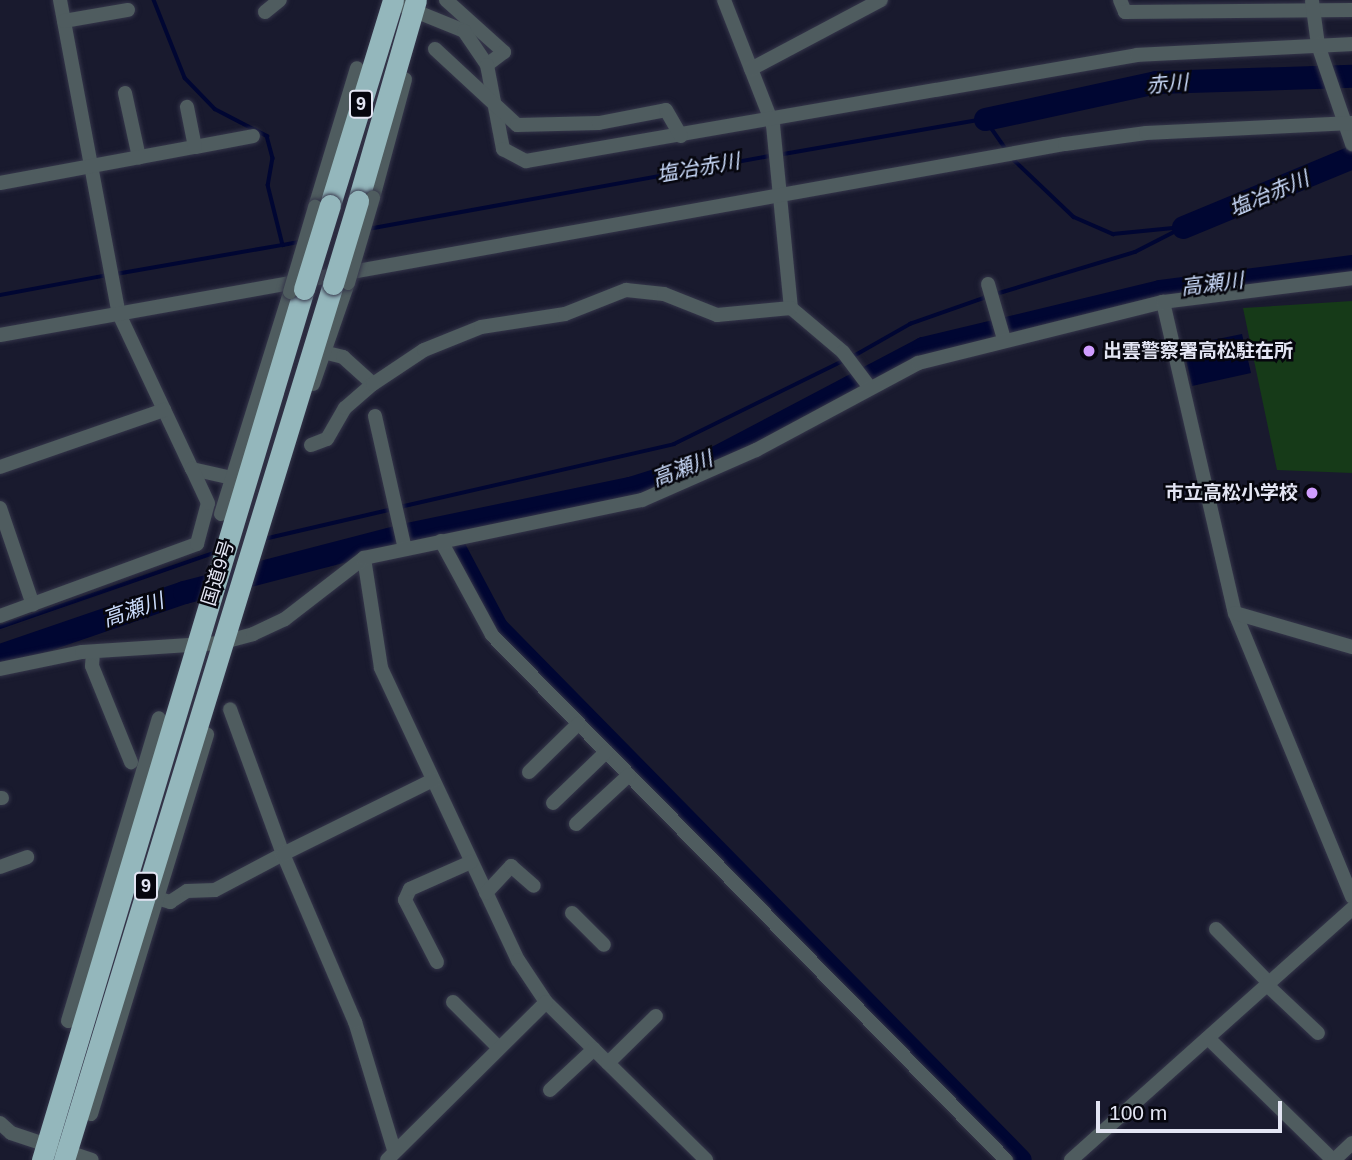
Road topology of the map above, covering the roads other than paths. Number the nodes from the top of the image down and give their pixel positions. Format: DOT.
graph roads {
  1 [pos="60,0"];
  2 [pos="280,0"];
  3 [pos="446,0"];
  4 [pos="724,0"];
  5 [pos="881,0"];
  6 [pos="1120,0"];
  7 [pos="390,1"];
  8 [pos="415,4"];
  9 [pos="1312,5"];
  10 [pos="128,10"];
  11 [pos="1352,10"];
  12 [pos="265,12"];
  13 [pos="64,21"];
  14 [pos="1352,44"];
  15 [pos="435,49"];
  16 [pos="1320,50"];
  17 [pos="487,65"];
  18 [pos="357,68"];
  19 [pos="751,69"];
  20 [pos="398,82"];
  21 [pos="125,93"];
  22 [pos="187,107"];
  23 [pos="495,107"];
  24 [pos="1348,119"];
  25 [pos="771,120"];
  26 [pos="253,136"];
  27 [pos="351,136"];
  28 [pos="681,136"];
  29 [pos="1352,144"];
  30 [pos="195,147"];
  31 [pos="332,149"];
  32 [pos="139,157"];
  33 [pos="90,167"];
  34 [pos="0,183"];
  35 [pos="780,197"];
  36 [pos="366,199"];
  37 [pos="322,206"];
  38 [pos="1352,278"];
  39 [pos="340,283"];
  40 [pos="988,284"];
  41 [pos="297,290"];
  42 [pos="1163,302"];
  43 [pos="790,308"];
  44 [pos="118,314"];
  45 [pos="0,335"];
  46 [pos="1004,339"];
  47 [pos="323,352"];
  48 [pos="373,384"];
  49 [pos="868,385"];
  50 [pos="164,410"];
  51 [pos="375,416"];
  52 [pos="311,445"];
  53 [pos="0,467"];
  54 [pos="192,469"];
  55 [pos="231,482"];
  56 [pos="272,495"];
  57 [pos="0,508"];
  58 [pos="231,516"];
  59 [pos="441,541"];
  60 [pos="405,549"];
  61 [pos="365,558"];
  62 [pos="33,605"];
  63 [pos="1235,613"];
  64 [pos="0,616"];
  65 [pos="220,643"];
  66 [pos="197,645"];
  67 [pos="1352,647"];
  68 [pos="93,652"];
  69 [pos="0,669"];
  70 [pos="230,709"];
  71 [pos="159,719"];
  72 [pos="578,724"];
  73 [pos="207,734"];
  74 [pos="606,752"];
  75 [pos="131,762"];
  76 [pos="529,772"];
  77 [pos="629,775"];
  78 [pos="433,780"];
  79 [pos="152,794"];
  80 [pos="174,794"];
  81 [pos="553,803"];
  82 [pos="131,813"];
  83 [pos="180,821"];
  84 [pos="576,824"];
  85 [pos="283,854"];
  86 [pos="27,857"];
  87 [pos="471,862"];
  88 [pos="0,867"];
  89 [pos="534,886"];
  90 [pos="486,893"];
  91 [pos="1352,897"];
  92 [pos="157,898"];
  93 [pos="1352,909"];
  94 [pos="572,913"];
  95 [pos="1216,929"];
  96 [pos="604,946"];
  97 [pos="438,962"];
  98 [pos="1268,984"];
  99 [pos="130,985"];
  100 [pos="112,1000"];
  101 [pos="453,1002"];
  102 [pos="546,1002"];
  103 [pos="656,1016"];
  104 [pos="75,1022"];
  105 [pos="1318,1033"];
  106 [pos="1208,1038"];
  107 [pos="499,1048"];
  108 [pos="594,1049"];
  109 [pos="608,1063"];
  110 [pos="550,1090"];
  111 [pos="91,1114"];
  112 [pos="0,1123"];
  113 [pos="1352,1143"];
  114 [pos="55,1155"];
  115 [pos="390,1155"];
  116 [pos="92,1160"];
  117 [pos="706,1160"];
  118 [pos="1006,1160"];
  119 [pos="1071,1160"];
  120 [pos="1333,1160"];
  1 -- 13 [label="street"];
  2 -- 12 [label="street"];
  3 -- 17 [label="street"];
  4 -- 19 [label="street"];
  5 -- 19 [label="street"];
  6 -- 9 [label="street"];
  7 -- 8 [label="street"];
  7 -- 27 [label="highway, 国道9号 / 9"];
  8 -- 17 [label="street"];
  8 -- 20 [label="highway, 国道9号 / 9"];
  9 -- 11 [label="street"];
  9 -- 16 [label="street"];
  10 -- 13 [label="street"];
  13 -- 33 [label="street"];
  14 -- 16 [label="street"];
  15 -- 23 [label="street"];
  16 -- 24 [label="street"];
  16 -- 25 [label="street"];
  17 -- 23 [label="street"];
  18 -- 31 [label="street"];
  19 -- 25 [label="street"];
  20 -- 36 [label="highway, 国道9号 / 9"];
  20 -- 36 [label="street"];
  21 -- 32 [label="street"];
  22 -- 30 [label="street"];
  23 -- 28 [label="street"];
  23 -- 28 [label="street"];
  24 -- 29 [label="street"];
  24 -- 35 [label="street"];
  25 -- 28 [label="street"];
  25 -- 35 [label="street"];
  26 -- 30 [label="street"];
  27 -- 31 [label="street"];
  27 -- 37 [label="highway, 国道9号 / 9"];
  30 -- 32 [label="street"];
  31 -- 37 [label="street"];
  32 -- 33 [label="street"];
  33 -- 34 [label="street"];
  33 -- 44 [label="street"];
  35 -- 43 [label="street"];
  35 -- 44 [label="street"];
  36 -- 39 [label="highway, 国道9号 / 9, bridge"];
  37 -- 41 [label="highway, 国道9号 / 9, bridge"];
  38 -- 42 [label="street"];
  39 -- 47 [label="street"];
  39 -- 56 [label="highway, 国道9号 / 9"];
  40 -- 46 [label="street"];
  41 -- 55 [label="street"];
  41 -- 58 [label="highway, 国道9号 / 9"];
  42 -- 46 [label="street"];
  42 -- 63 [label="street"];
  43 -- 48 [label="street"];
  43 -- 49 [label="street"];
  44 -- 45 [label="street"];
  44 -- 50 [label="street"];
  46 -- 49 [label="street"];
  47 -- 48 [label="street"];
  47 -- 56 [label="street"];
  48 -- 52 [label="street"];
  49 -- 59 [label="street"];
  50 -- 53 [label="street"];
  50 -- 54 [label="street"];
  51 -- 60 [label="street"];
  54 -- 55 [label="street"];
  54 -- 62 [label="street"];
  55 -- 58 [label="street"];
  56 -- 65 [label="highway, 国道9号 / 9"];
  57 -- 62 [label="street"];
  58 -- 66 [label="highway, 国道9号 / 9"];
  59 -- 60 [label="street"];
  59 -- 72 [label="street"];
  60 -- 61 [label="street"];
  61 -- 65 [label="street"];
  61 -- 78 [label="street"];
  62 -- 64 [label="street"];
  63 -- 67 [label="street"];
  63 -- 91 [label="street"];
  65 -- 66 [label="street"];
  65 -- 80 [label="highway, 国道9号 / 9"];
  66 -- 68 [label="street"];
  66 -- 79 [label="highway, 国道9号 / 9"];
  68 -- 69 [label="street"];
  68 -- 75 [label="street"];
  70 -- 85 [label="street"];
  71 -- 82 [label="street"];
  72 -- 74 [label="street"];
  72 -- 76 [label="street"];
  73 -- 83 [label="street"];
  74 -- 77 [label="street"];
  74 -- 81 [label="street"];
  77 -- 84 [label="street"];
  77 -- 118 [label="street"];
  78 -- 85 [label="street"];
  78 -- 87 [label="street"];
  79 -- 82 [label="street"];
  79 -- 104 [label="highway, 国道9号 / 9"];
  80 -- 83 [label="street"];
  80 -- 100 [label="highway, 国道9号 / 9"];
  82 -- 104 [label="street"];
  83 -- 92 [label="street"];
  85 -- 92 [label="street"];
  85 -- 115 [label="street"];
  86 -- 88 [label="street"];
  87 -- 90 [label="street"];
  87 -- 97 [label="street"];
  89 -- 90 [label="street"];
  90 -- 102 [label="street"];
  92 -- 99 [label="street"];
  93 -- 98 [label="street"];
  94 -- 96 [label="street"];
  95 -- 98 [label="street"];
  98 -- 105 [label="street"];
  98 -- 106 [label="street"];
  99 -- 100 [label="street"];
  99 -- 111 [label="street"];
  100 -- 114 [label="highway, 国道9号 / 9"];
  101 -- 107 [label="street"];
  102 -- 107 [label="street"];
  102 -- 108 [label="street"];
  103 -- 109 [label="street"];
  104 -- 114 [label="highway, 国道9号 / 9"];
  106 -- 119 [label="street"];
  106 -- 120 [label="street"];
  107 -- 115 [label="street"];
  108 -- 109 [label="street"];
  108 -- 110 [label="street"];
  109 -- 117 [label="street"];
  112 -- 114 [label="street"];
  113 -- 120 [label="street"];
  114 -- 116 [label="street"];
}
